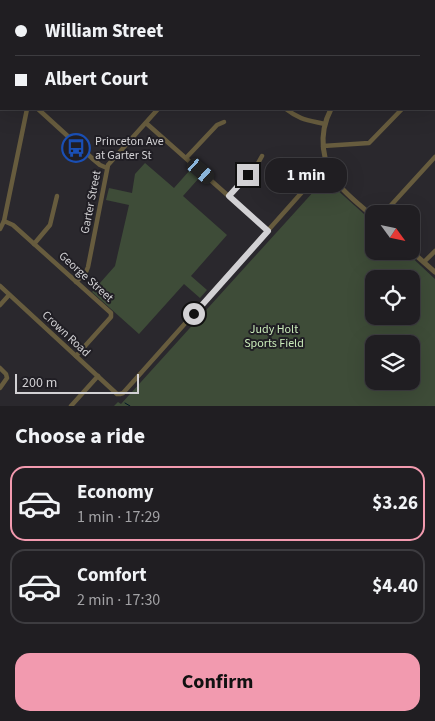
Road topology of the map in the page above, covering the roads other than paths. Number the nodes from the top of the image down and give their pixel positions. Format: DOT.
graph roads {
  1 [pos="27,110"];
  2 [pos="39,110"];
  3 [pos="157,110"];
  4 [pos="287,110"];
  5 [pos="331,110"];
  6 [pos="401,110"];
  7 [pos="224,122"];
  8 [pos="146,123"];
  9 [pos="325,124"];
  10 [pos="322,146"];
  11 [pos="262,156"];
  12 [pos="435,157"];
  13 [pos="186,158"];
  14 [pos="328,167"];
  15 [pos="107,168"];
  16 [pos="57,196"];
  17 [pos="229,196"];
  18 [pos="391,205"];
  19 [pos="365,209"];
  20 [pos="4,221"];
  21 [pos="0,228"];
  22 [pos="268,231"];
  23 [pos="34,244"];
  24 [pos="435,251"];
  25 [pos="420,259"];
  26 [pos="424,262"];
  27 [pos="435,272"];
  28 [pos="76,282"];
  29 [pos="0,286"];
  30 [pos="9,295"];
  31 [pos="0,305"];
  32 [pos="76,356"];
  33 [pos="0,368"];
  34 [pos="98,376"];
  35 [pos="0,388"];
  36 [pos="71,406"];
  1 -- 20 [label="street"];
  2 -- 15 [label="street"];
  3 -- 8 [label="street, Garter Street"];
  4 -- 9 [label="street"];
  5 -- 9 [label="street"];
  6 -- 10 [label="street"];
  7 -- 13 [label="street"];
  8 -- 13 [label="street"];
  8 -- 15 [label="street, Garter Street"];
  9 -- 10 [label="street"];
  10 -- 14 [label="street"];
  11 -- 17 [label="street"];
  12 -- 18 [label="street"];
  13 -- 17 [label="street"];
  14 -- 19 [label="street"];
  14 -- 22 [label="street"];
  15 -- 28 [label="street, Garter Street"];
  16 -- 23 [label="street"];
  17 -- 22 [label="street"];
  20 -- 21 [label="street"];
  20 -- 23 [label="street, George Street"];
  22 -- 34 [label="street, Crown Road"];
  23 -- 28 [label="street, George Street"];
  24 -- 26 [label="street"];
  25 -- 26 [label="street"];
  26 -- 27 [label="street"];
  28 -- 32 [label="street, George Street"];
  29 -- 30 [label="street, Crown Road"];
  30 -- 31 [label="street"];
  30 -- 32 [label="street, Crown Road"];
  32 -- 34 [label="street, Crown Road"];
  33 -- 35 [label="street"];
  34 -- 36 [label="street"];
}
